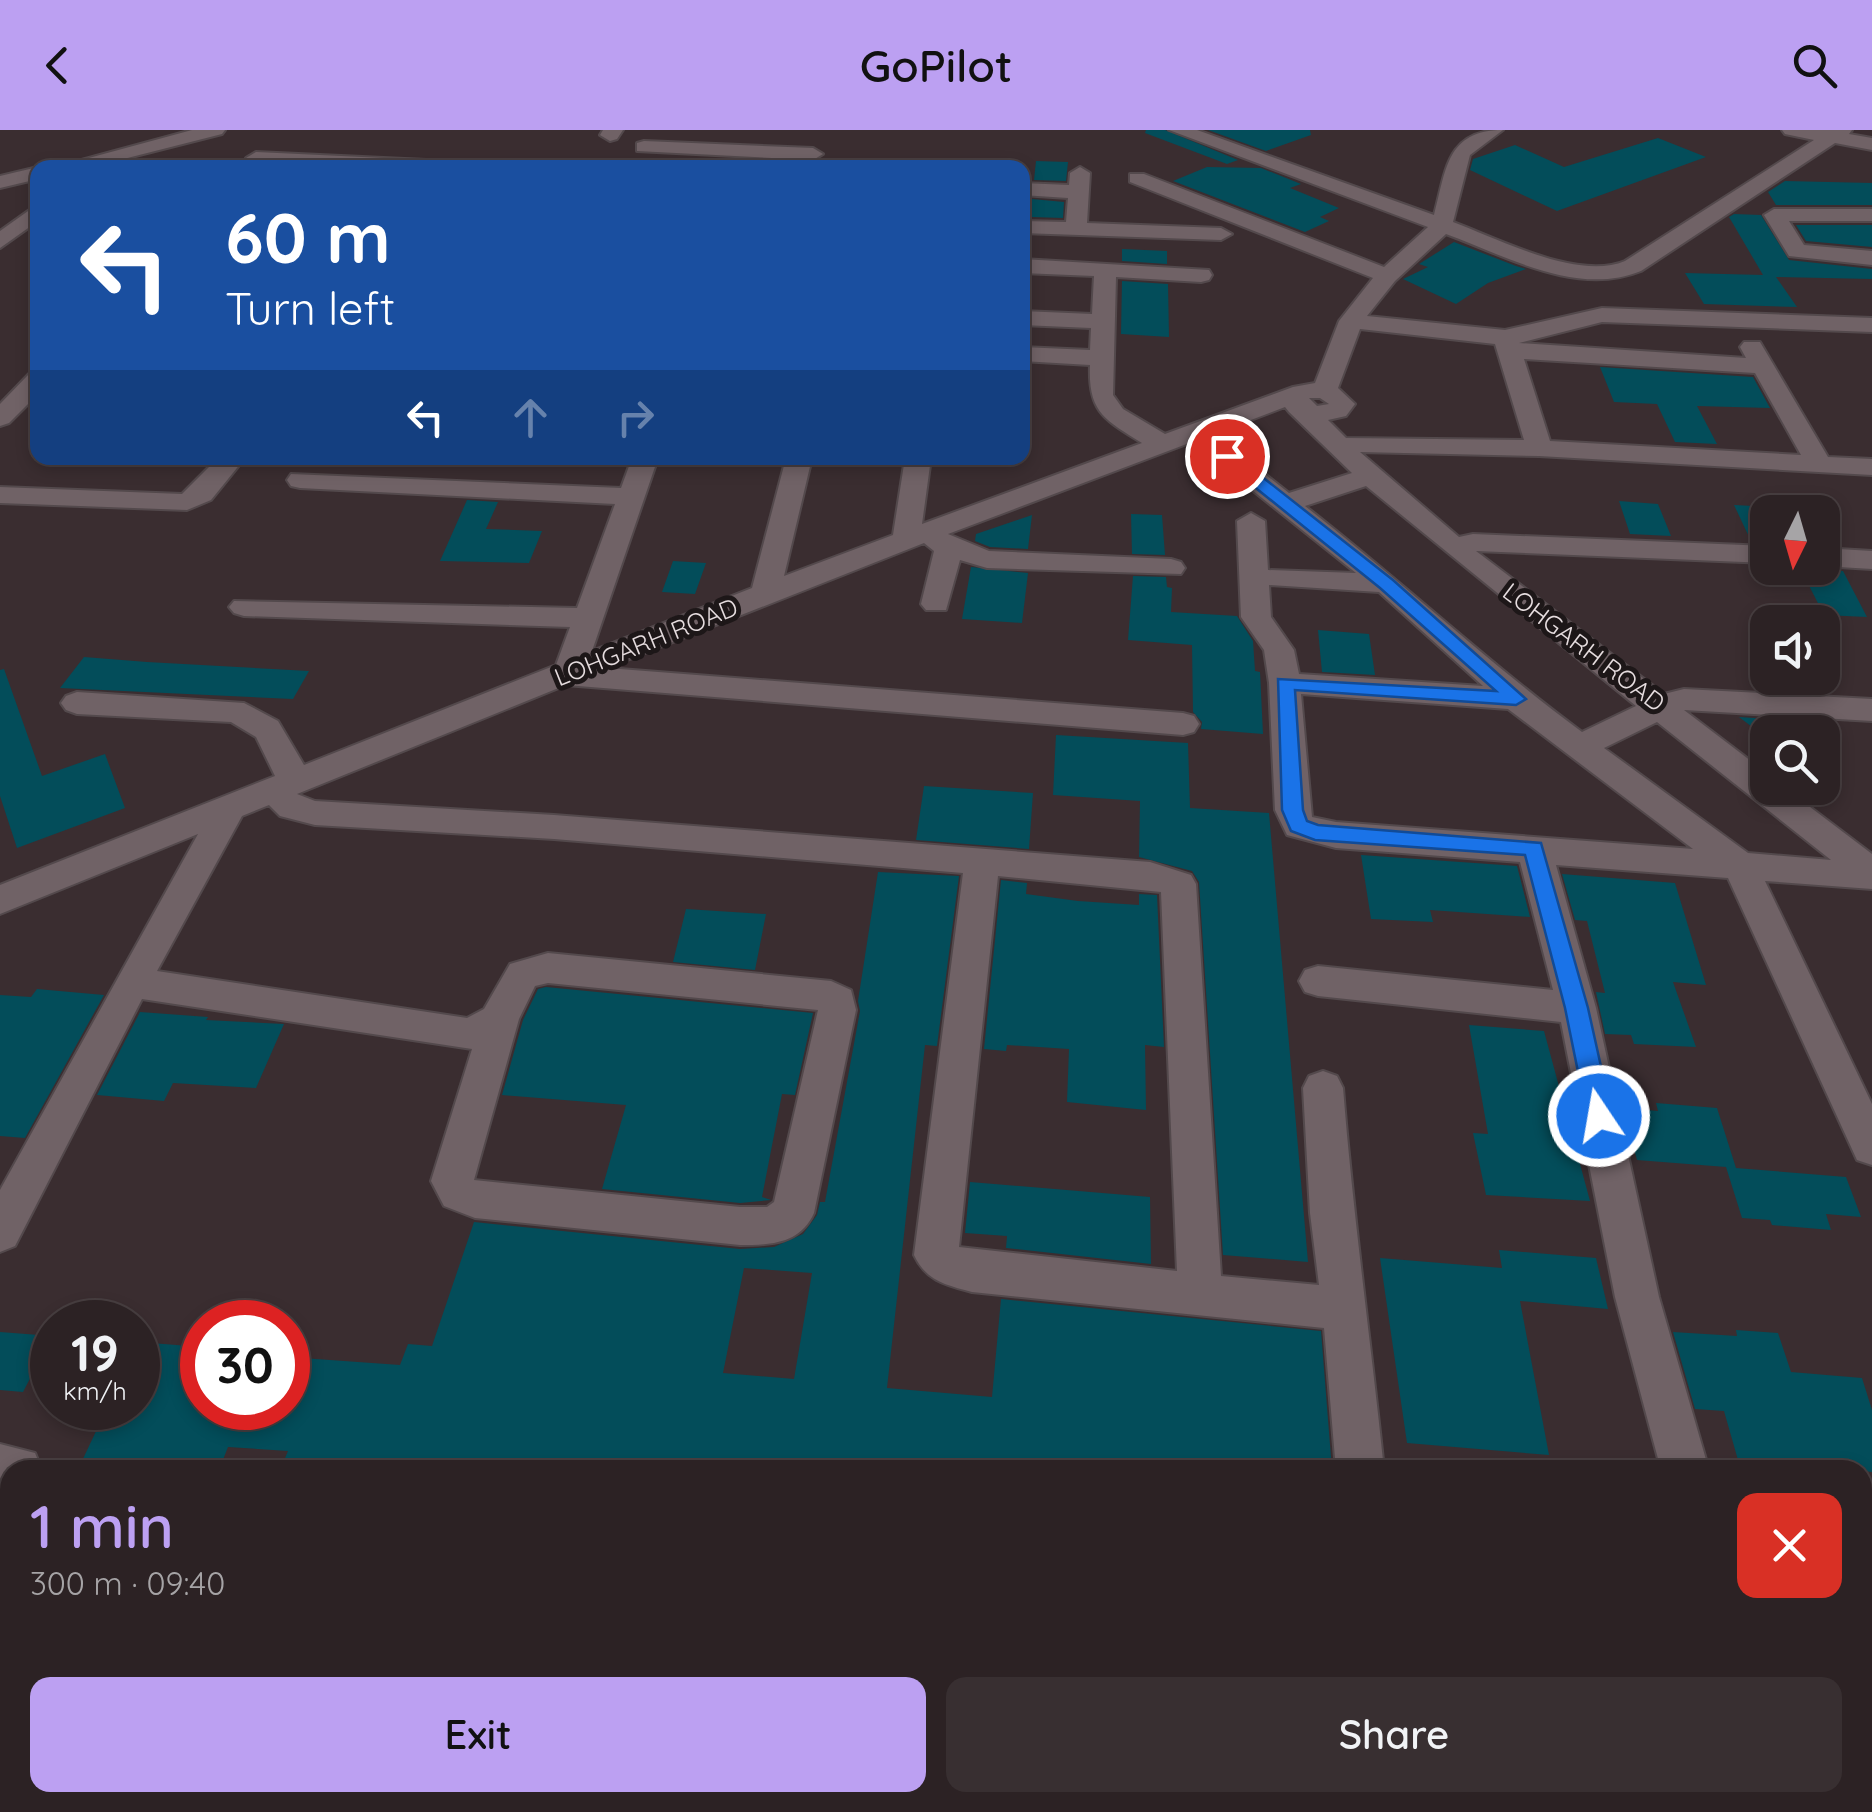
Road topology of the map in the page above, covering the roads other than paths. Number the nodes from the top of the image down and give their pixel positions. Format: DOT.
graph roads {
  1 [pos="154,130"];
  2 [pos="215,130"];
  3 [pos="824,130"];
  4 [pos="1179,130"];
  5 [pos="1494,130"];
  6 [pos="1792,130"];
  7 [pos="1834,134"];
  8 [pos="276,135"];
  9 [pos="1872,144"];
  10 [pos="644,147"];
  11 [pos="131,151"];
  12 [pos="94,160"];
  13 [pos="255,160"];
  14 [pos="798,160"];
  15 [pos="810,160"];
  16 [pos="30,175"];
  17 [pos="1137,178"];
  18 [pos="0,182"];
  19 [pos="1030,188"];
  20 [pos="1726,206"];
  21 [pos="1779,213"];
  22 [pos="1872,216"];
  23 [pos="30,217"];
  24 [pos="1030,227"];
  25 [pos="1441,227"];
  26 [pos="1076,228"];
  27 [pos="1220,234"];
  28 [pos="0,242"];
  29 [pos="1872,258"];
  30 [pos="1030,266"];
  31 [pos="1106,270"];
  32 [pos="1201,275"];
  33 [pos="1387,276"];
  34 [pos="1030,318"];
  35 [pos="1736,319"];
  36 [pos="1351,321"];
  37 [pos="1104,322"];
  38 [pos="1872,325"];
  39 [pos="1507,344"];
  40 [pos="1030,354"];
  41 [pos="1102,358"];
  42 [pos="1764,366"];
  43 [pos="30,392"];
  44 [pos="1316,403"];
  45 [pos="0,418"];
  46 [pos="1197,433"];
  47 [pos="1353,444"];
  48 [pos="1164,445"];
  49 [pos="1539,448"];
  50 [pos="226,465"];
  51 [pos="408,465"];
  52 [pos="643,465"];
  53 [pos="797,465"];
  54 [pos="919,465"];
  55 [pos="1820,465"];
  56 [pos="1872,468"];
  57 [pos="1370,476"];
  58 [pos="300,480"];
  59 [pos="397,484"];
  60 [pos="0,495"];
  61 [pos="632,497"];
  62 [pos="1286,504"];
  63 [pos="1251,521"];
  64 [pos="927,541"];
  65 [pos="1464,545"];
  66 [pos="1750,554"];
  67 [pos="1840,559"];
  68 [pos="1872,560"];
  69 [pos="1171,568"];
  70 [pos="1272,577"];
  71 [pos="1386,584"];
  72 [pos="765,593"];
  73 [pos="936,604"];
  74 [pos="244,607"];
  75 [pos="588,618"];
  76 [pos="568,675"];
  77 [pos="1285,683"];
  78 [pos="1516,699"];
  79 [pos="77,703"];
  80 [pos="1673,703"];
  81 [pos="1872,710"];
  82 [pos="1183,724"];
  83 [pos="1581,746"];
  84 [pos="1750,752"];
  85 [pos="286,786"];
  86 [pos="1820,805"];
  87 [pos="230,808"];
  88 [pos="1872,846"];
  89 [pos="1534,848"];
  90 [pos="982,862"];
  91 [pos="1741,867"];
  92 [pos="1872,874"];
  93 [pos="0,900"];
  94 [pos="132,982"];
  95 [pos="1318,982"];
  96 [pos="1576,1008"];
  97 [pos="500,1020"];
  98 [pos="1323,1088"];
  99 [pos="1872,1147"];
  100 [pos="15,1170"];
  101 [pos="0,1232"];
  102 [pos="1200,1295"];
  103 [pos="1344,1309"];
  104 [pos="1359,1460"];
  105 [pos="1681,1460"];
  106 [pos="1380,1812"];
  107 [pos="1399,1812"];
  1 -- 11 [label="street"];
  2 -- 11 [label="street"];
  3 -- 15 [label="street"];
  4 -- 25 [label="street"];
  5 -- 25 [label="street"];
  6 -- 7 [label="street"];
  7 -- 9 [label="street"];
  7 -- 20 [label="street"];
  8 -- 13 [label="street"];
  10 -- 14 [label="street"];
  11 -- 12 [label="street"];
  16 -- 18 [label="street"];
  17 -- 33 [label="street"];
  19 -- 26 [label="street"];
  20 -- 21 [label="street"];
  20 -- 25 [label="street"];
  21 -- 22 [label="street"];
  21 -- 29 [label="street"];
  23 -- 28 [label="street"];
  24 -- 26 [label="street"];
  25 -- 33 [label="street"];
  26 -- 27 [label="street"];
  30 -- 31 [label="street"];
  31 -- 32 [label="street"];
  31 -- 37 [label="street"];
  33 -- 36 [label="street"];
  34 -- 37 [label="street"];
  35 -- 38 [label="street"];
  35 -- 39 [label="street"];
  35 -- 42 [label="street"];
  36 -- 39 [label="street"];
  36 -- 44 [label="street"];
  37 -- 41 [label="street"];
  39 -- 42 [label="street"];
  39 -- 49 [label="street"];
  40 -- 41 [label="street"];
  41 -- 48 [label="street"];
  42 -- 55 [label="street"];
  43 -- 45 [label="street"];
  44 -- 46 [label="street, LOHGARH ROAD"];
  44 -- 47 [label="street, LOHGARH ROAD"];
  46 -- 48 [label="street, LOHGARH ROAD"];
  46 -- 62 [label="street"];
  47 -- 49 [label="street"];
  47 -- 57 [label="street, LOHGARH ROAD"];
  47 -- 65 [label="street"];
  48 -- 64 [label="street, LOHGARH ROAD"];
  49 -- 55 [label="street"];
  50 -- 60 [label="street"];
  51 -- 59 [label="street"];
  52 -- 61 [label="street"];
  53 -- 72 [label="street"];
  54 -- 64 [label="street"];
  55 -- 56 [label="street"];
  57 -- 62 [label="street"];
  57 -- 65 [label="street, LOHGARH ROAD"];
  58 -- 59 [label="street"];
  59 -- 61 [label="street"];
  61 -- 75 [label="street"];
  62 -- 71 [label="street"];
  63 -- 77 [label="street"];
  64 -- 69 [label="street"];
  64 -- 72 [label="street, LOHGARH ROAD"];
  64 -- 73 [label="street"];
  65 -- 66 [label="street"];
  65 -- 80 [label="street, LOHGARH ROAD"];
  67 -- 68 [label="street"];
  70 -- 71 [label="street"];
  71 -- 78 [label="street"];
  72 -- 76 [label="street, LOHGARH ROAD"];
  74 -- 75 [label="street"];
  75 -- 76 [label="street"];
  76 -- 82 [label="street"];
  76 -- 85 [label="street, LOHGARH ROAD"];
  77 -- 78 [label="street"];
  77 -- 89 [label="street"];
  78 -- 83 [label="street"];
  79 -- 85 [label="street"];
  80 -- 81 [label="street"];
  80 -- 83 [label="street"];
  80 -- 84 [label="street"];
  80 -- 92 [label="street, LOHGARH ROAD"];
  83 -- 91 [label="street"];
  85 -- 87 [label="street, LOHGARH ROAD"];
  85 -- 90 [label="street"];
  86 -- 88 [label="street"];
  87 -- 93 [label="street, LOHGARH ROAD"];
  87 -- 94 [label="street"];
  89 -- 91 [label="street"];
  89 -- 96 [label="street"];
  90 -- 102 [label="street"];
  90 -- 102 [label="street"];
  91 -- 92 [label="street"];
  91 -- 99 [label="street"];
  94 -- 97 [label="street"];
  94 -- 100 [label="street"];
  95 -- 96 [label="street"];
  96 -- 105 [label="street"];
  97 -- 97 [label="street"];
  98 -- 103 [label="street"];
  100 -- 101 [label="street"];
  102 -- 103 [label="street"];
  103 -- 104 [label="street"];
  106 -- 107 [label="street"];
}
